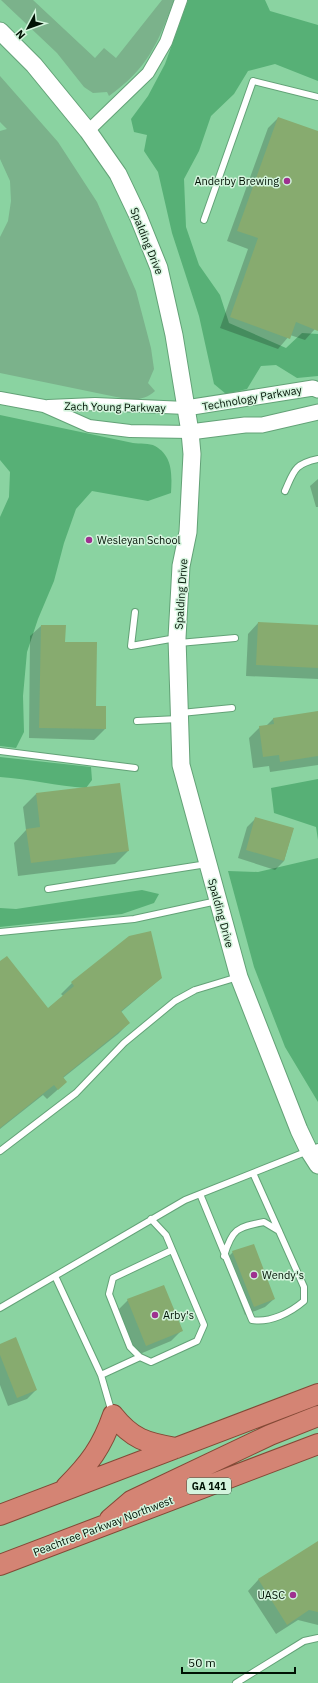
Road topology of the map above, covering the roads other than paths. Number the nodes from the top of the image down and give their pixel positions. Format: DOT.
graph roads {
  1 [pos="181,0"];
  2 [pos="0,31"];
  3 [pos="318,97"];
  4 [pos="88,131"];
  5 [pos="204,220"];
  6 [pos="318,390"];
  7 [pos="0,398"];
  8 [pos="44,406"];
  9 [pos="186,408"];
  10 [pos="318,412"];
  11 [pos="190,432"];
  12 [pos="318,459"];
  13 [pos="285,491"];
  14 [pos="135,612"];
  15 [pos="234,638"];
  16 [pos="177,640"];
  17 [pos="232,708"];
  18 [pos="179,716"];
  19 [pos="137,721"];
  20 [pos="0,751"];
  21 [pos="135,768"];
  22 [pos="207,864"];
  23 [pos="48,889"];
  24 [pos="217,901"];
  25 [pos="0,932"];
  26 [pos="239,977"];
  27 [pos="0,1151"];
  28 [pos="315,1154"];
  29 [pos="254,1173"];
  30 [pos="200,1194"];
  31 [pos="151,1219"];
  32 [pos="279,1231"];
  33 [pos="172,1250"];
  34 [pos="224,1256"];
  35 [pos="55,1276"];
  36 [pos="0,1308"];
  37 [pos="140,1357"];
  38 [pos="101,1375"];
  39 [pos="318,1394"];
  40 [pos="113,1415"];
  41 [pos="318,1416"];
  42 [pos="318,1444"];
  43 [pos="176,1448"];
  44 [pos="53,1495"];
  45 [pos="0,1515"];
  46 [pos="101,1527"];
  47 [pos="0,1530"];
  48 [pos="0,1566"];
  49 [pos="318,1638"];
  50 [pos="236,1683"];
  1 -- 4 [label="street"];
  2 -- 4 [label="main road, Spalding Drive"];
  3 -- 5 [label="lane"];
  4 -- 9 [label="main road, Spalding Drive"];
  6 -- 9 [label="street, Technology Parkway"];
  7 -- 8 [label="street, Zach Young Parkway"];
  8 -- 9 [label="street, Zach Young Parkway"];
  8 -- 11 [label="street, Zach Young Parkway"];
  9 -- 11 [label="main road, Spalding Drive"];
  10 -- 11 [label="street"];
  11 -- 16 [label="main road, Spalding Drive"];
  12 -- 13 [label="lane"];
  14 -- 16 [label="lane"];
  15 -- 16 [label="lane"];
  16 -- 18 [label="main road, Spalding Drive"];
  17 -- 18 [label="lane"];
  18 -- 19 [label="lane"];
  18 -- 22 [label="main road, Spalding Drive"];
  20 -- 21 [label="lane"];
  22 -- 23 [label="lane"];
  22 -- 24 [label="main road, Spalding Drive"];
  24 -- 25 [label="lane"];
  24 -- 26 [label="main road, Spalding Drive"];
  26 -- 27 [label="lane"];
  26 -- 28 [label="main road, Spalding Drive"];
  28 -- 29 [label="lane"];
  29 -- 30 [label="lane"];
  29 -- 32 [label="lane"];
  30 -- 31 [label="lane"];
  30 -- 34 [label="lane"];
  31 -- 33 [label="lane"];
  31 -- 35 [label="lane"];
  32 -- 34 [label="lane"];
  32 -- 34 [label="lane"];
  33 -- 37 [label="lane"];
  33 -- 37 [label="lane"];
  35 -- 36 [label="lane"];
  35 -- 38 [label="lane"];
  37 -- 38 [label="lane"];
  38 -- 40 [label="lane"];
  39 -- 43 [label="highway"];
  40 -- 43 [label="highway"];
  40 -- 44 [label="highway"];
  41 -- 46 [label="highway"];
  42 -- 46 [label="highway, Peachtree Parkway Northwest / GA 141"];
  43 -- 44 [label="highway"];
  44 -- 45 [label="highway"];
  44 -- 47 [label="highway"];
  46 -- 48 [label="highway, Peachtree Parkway Northwest / GA 141"];
  49 -- 50 [label="lane"];
}
